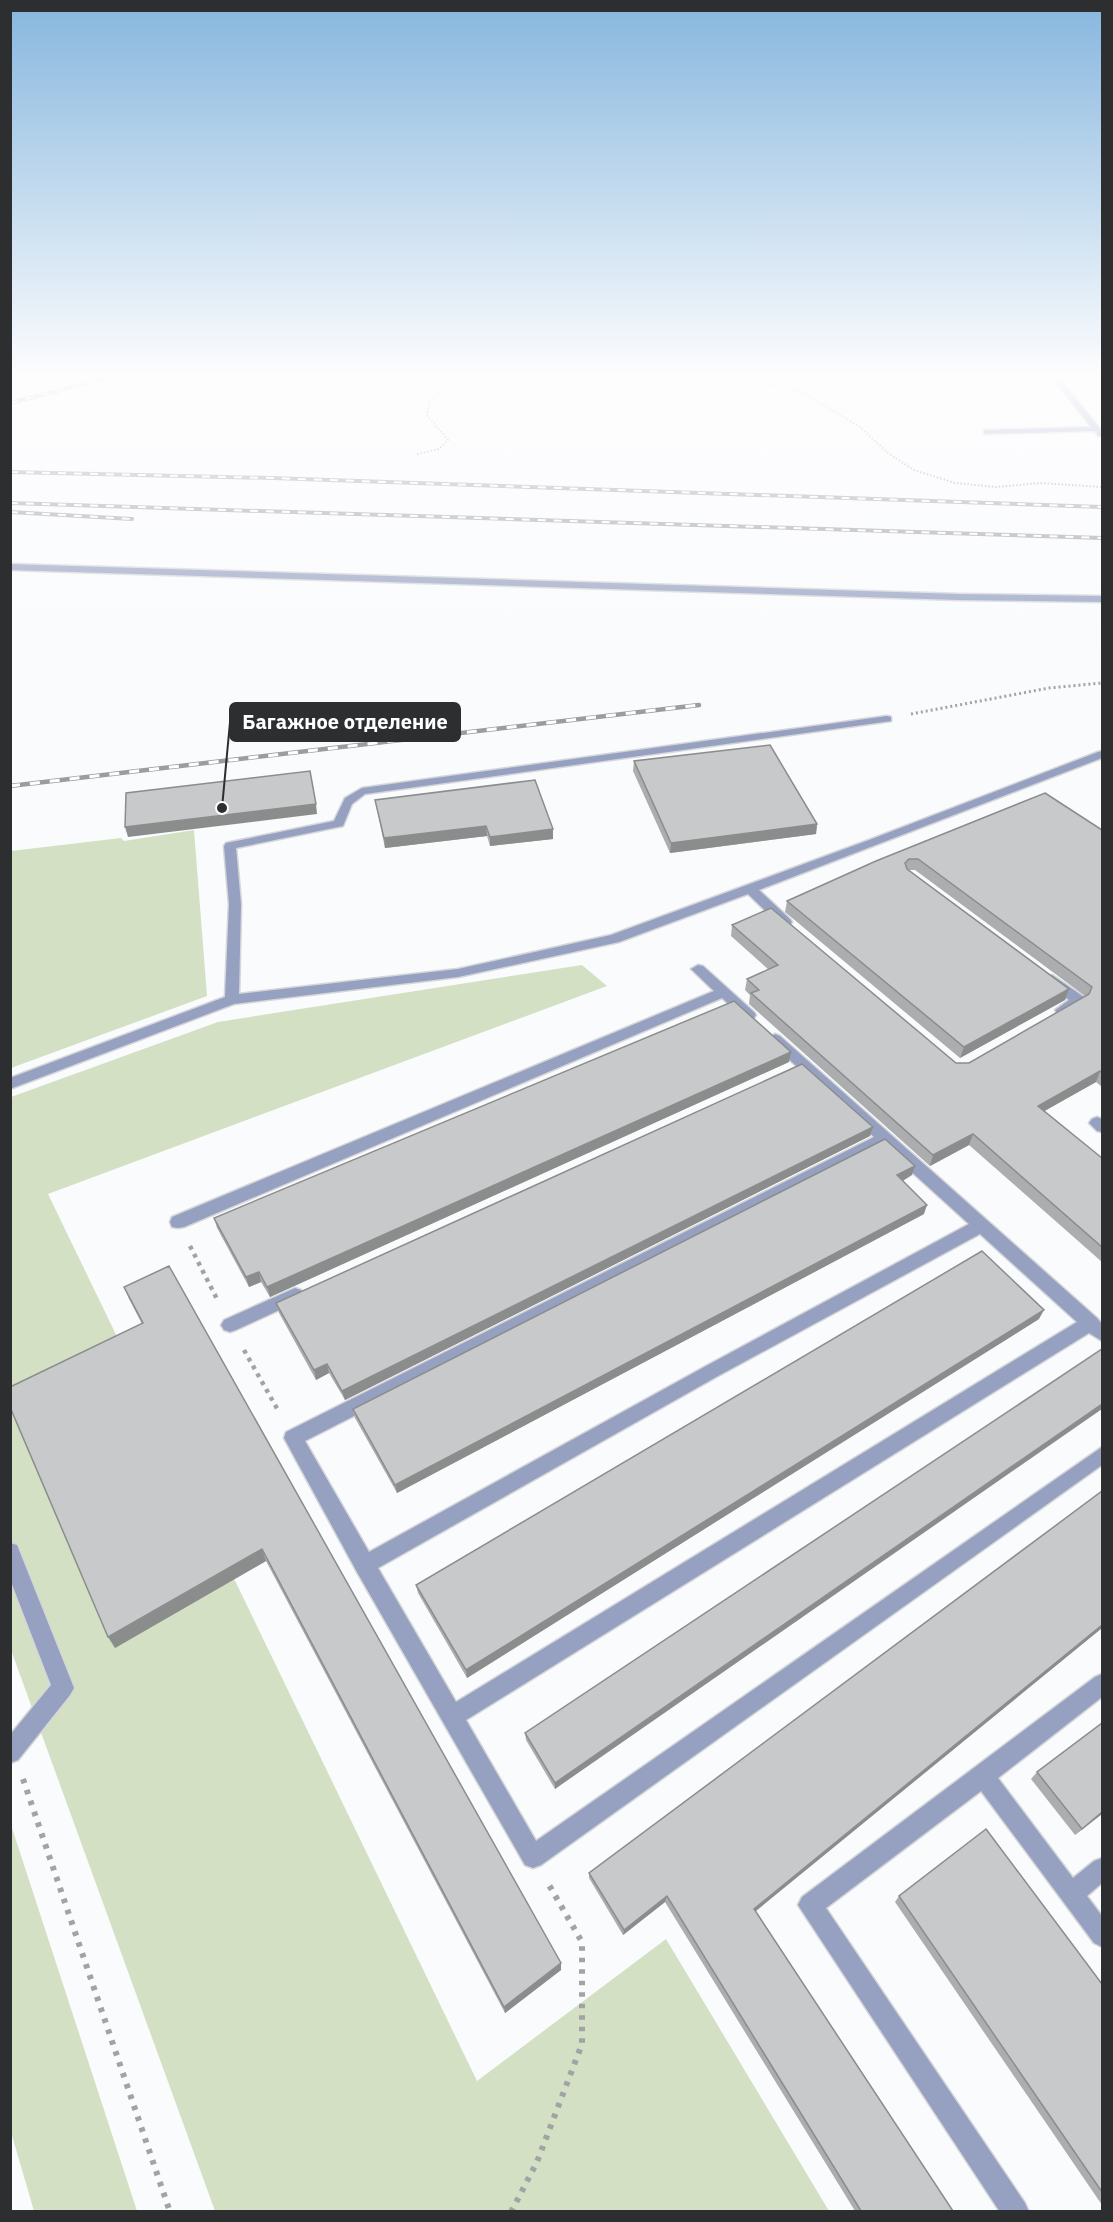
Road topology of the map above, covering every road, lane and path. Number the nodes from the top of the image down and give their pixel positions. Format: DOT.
graph roads {
  1 [pos="935,477"];
  2 [pos="1102,486"];
  3 [pos="10,567"];
  4 [pos="1102,599"];
  5 [pos="1102,682"];
  6 [pos="887,719"];
  7 [pos="1102,754"];
  8 [pos="751,889"];
  9 [pos="793,928"];
  10 [pos="698,969"];
  11 [pos="1042,972"];
  12 [pos="723,992"];
  13 [pos="232,1000"];
  14 [pos="1049,1017"];
  15 [pos="10,1084"];
  16 [pos="885,1138"];
  17 [pos="178,1222"];
  18 [pos="982,1225"];
  19 [pos="306,1291"];
  20 [pos="230,1325"];
  21 [pos="1097,1328"];
  22 [pos="1102,1455"];
  23 [pos="10,1552"];
  24 [pos="364,1565"];
  25 [pos="1102,1684"];
  26 [pos="452,1717"];
  27 [pos="12,1750"];
  28 [pos="983,1776"];
  29 [pos="534,1857"];
  30 [pos="1102,1869"];
  31 [pos="1072,1894"];
  32 [pos="1102,1935"];
  33 [pos="170,2211"];
  34 [pos="511,2211"];
  35 [pos="1016,2211"];
  1 -- 2 [label="path"];
  3 -- 4 [label="street"];
  5 -- 6 [label="path"];
  6 -- 13 [label="street"];
  7 -- 8 [label="street"];
  8 -- 9 [label="street"];
  8 -- 13 [label="street"];
  10 -- 12 [label="street"];
  11 -- 14 [label="street"];
  12 -- 16 [label="street"];
  12 -- 17 [label="street"];
  13 -- 15 [label="street"];
  16 -- 18 [label="street"];
  16 -- 24 [label="street"];
  18 -- 21 [label="street"];
  18 -- 24 [label="street"];
  19 -- 20 [label="street"];
  21 -- 26 [label="street"];
  22 -- 29 [label="street"];
  23 -- 27 [label="street"];
  24 -- 26 [label="street"];
  25 -- 28 [label="street"];
  26 -- 29 [label="street"];
  27 -- 33 [label="path"];
  28 -- 31 [label="street"];
  28 -- 35 [label="street"];
  29 -- 34 [label="path"];
  30 -- 31 [label="street"];
  31 -- 32 [label="street"];
}
